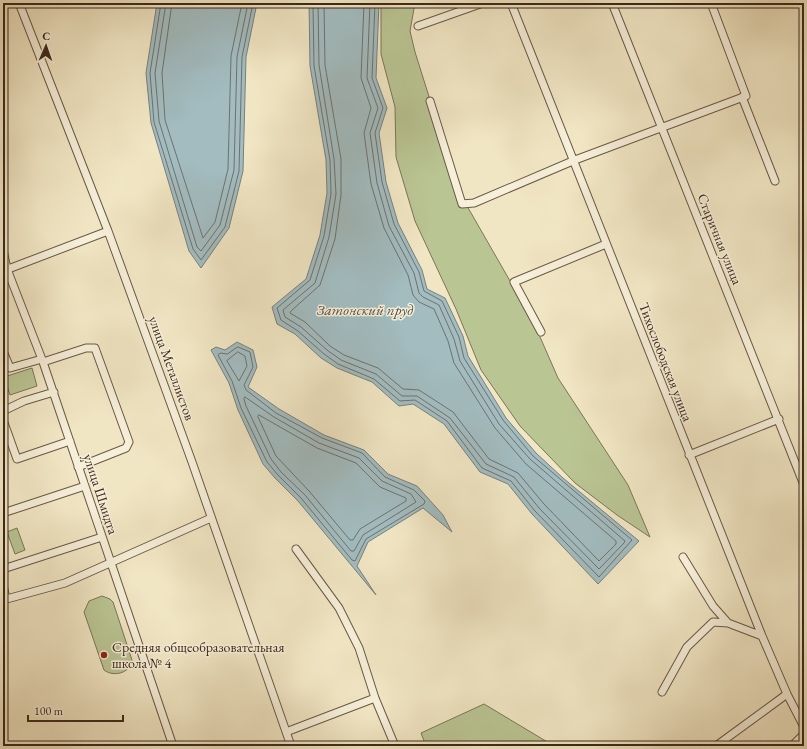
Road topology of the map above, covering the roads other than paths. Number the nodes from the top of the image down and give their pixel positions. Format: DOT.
graph roads {
  1 [pos="19,3"];
  2 [pos="483,3"];
  3 [pos="511,3"];
  4 [pos="612,3"];
  5 [pos="711,3"];
  6 [pos="418,26"];
  7 [pos="744,97"];
  8 [pos="430,101"];
  9 [pos="661,128"];
  10 [pos="575,160"];
  11 [pos="775,181"];
  12 [pos="108,231"];
  13 [pos="606,244"];
  14 [pos="3,250"];
  15 [pos="5,270"];
  16 [pos="541,332"];
  17 [pos="3,351"];
  18 [pos="43,360"];
  19 [pos="54,392"];
  20 [pos="3,411"];
  21 [pos="779,419"];
  22 [pos="3,420"];
  23 [pos="70,441"];
  24 [pos="689,455"];
  25 [pos="78,466"];
  26 [pos="804,485"];
  27 [pos="85,486"];
  28 [pos="3,513"];
  29 [pos="212,518"];
  30 [pos="102,537"];
  31 [pos="296,549"];
  32 [pos="683,557"];
  33 [pos="110,563"];
  34 [pos="3,569"];
  35 [pos="3,585"];
  36 [pos="4,599"];
  37 [pos="728,623"];
  38 [pos="762,636"];
  39 [pos="662,692"];
  40 [pos="787,694"];
  41 [pos="376,698"];
  42 [pos="804,727"];
  43 [pos="286,732"];
  44 [pos="804,734"];
  45 [pos="173,746"];
  46 [pos="291,746"];
  47 [pos="395,746"];
  48 [pos="716,746"];
  49 [pos="792,746"];
  1 -- 12 [label="street, улица Металлистов"];
  2 -- 6 [label="street"];
  3 -- 10 [label="street, Тихослободская улица"];
  4 -- 9 [label="street, Старичная улица"];
  5 -- 7 [label="street"];
  7 -- 9 [label="street"];
  7 -- 11 [label="street"];
  8 -- 10 [label="street"];
  9 -- 10 [label="street"];
  9 -- 21 [label="street, Старичная улица"];
  10 -- 13 [label="street, Тихослободская улица"];
  12 -- 15 [label="street"];
  12 -- 29 [label="street, улица Металлистов"];
  13 -- 16 [label="street"];
  13 -- 24 [label="street, Тихослободская улица"];
  14 -- 15 [label="street, улица Шмидта"];
  15 -- 18 [label="street, улица Шмидта"];
  17 -- 18 [label="street"];
  18 -- 19 [label="street, улица Шмидта"];
  18 -- 25 [label="street"];
  19 -- 20 [label="street"];
  19 -- 23 [label="street, улица Шмидта"];
  21 -- 24 [label="street"];
  21 -- 26 [label="street, Старичная улица"];
  22 -- 23 [label="street"];
  23 -- 25 [label="street, улица Шмидта"];
  24 -- 38 [label="street, Тихослободская улица"];
  25 -- 27 [label="street, улица Шмидта"];
  27 -- 28 [label="street"];
  27 -- 30 [label="street, улица Шмидта"];
  29 -- 33 [label="street"];
  29 -- 43 [label="street, улица Металлистов"];
  30 -- 33 [label="street, улица Шмидта"];
  30 -- 34 [label="street"];
  31 -- 41 [label="street"];
  32 -- 37 [label="street"];
  33 -- 36 [label="street"];
  33 -- 45 [label="street, улица Шмидта"];
  35 -- 36 [label="street"];
  37 -- 38 [label="street"];
  37 -- 39 [label="street"];
  38 -- 40 [label="street, Тихослободская улица"];
  40 -- 42 [label="street, Тихослободская улица"];
  40 -- 48 [label="street"];
  41 -- 43 [label="street"];
  41 -- 47 [label="street"];
  43 -- 46 [label="street, улица Металлистов"];
  44 -- 49 [label="street"];
}
